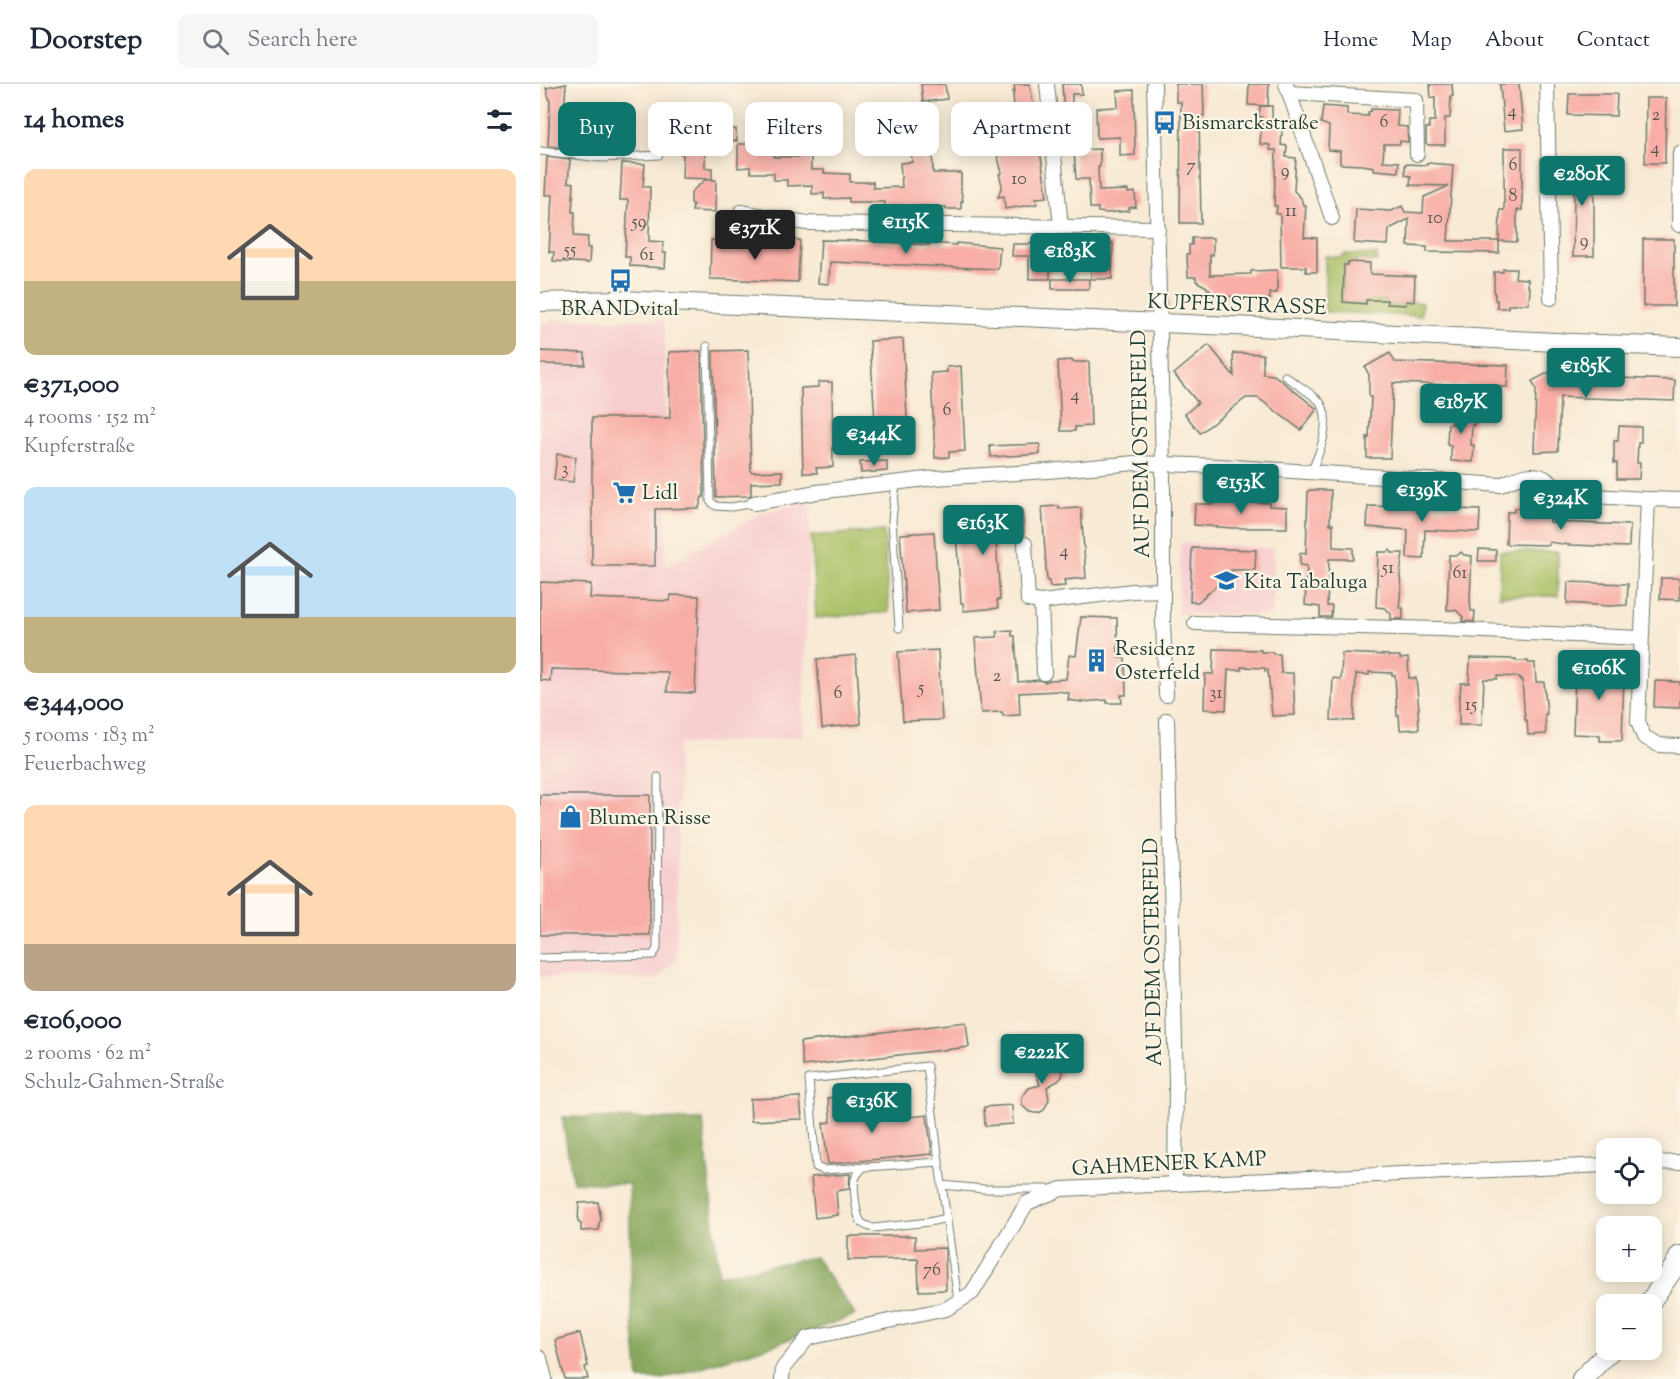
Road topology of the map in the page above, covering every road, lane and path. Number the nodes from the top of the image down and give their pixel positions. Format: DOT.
graph roads {
  1 [pos="1047,84"];
  2 [pos="1154,84"];
  3 [pos="1547,84"];
  4 [pos="1287,89"];
  5 [pos="540,151"];
  6 [pos="1680,153"];
  7 [pos="1417,154"];
  8 [pos="648,156"];
  9 [pos="741,212"];
  10 [pos="1332,218"];
  11 [pos="1679,225"];
  12 [pos="1061,227"];
  13 [pos="1158,228"];
  14 [pos="1551,298"];
  15 [pos="540,302"];
  16 [pos="1159,324"];
  17 [pos="707,346"];
  18 [pos="1680,347"];
  19 [pos="1285,376"];
  20 [pos="1163,465"];
  21 [pos="1311,472"];
  22 [pos="896,482"];
  23 [pos="1648,499"];
  24 [pos="1680,500"];
  25 [pos="754,503"];
  26 [pos="1025,544"];
  27 [pos="1163,590"];
  28 [pos="1041,602"];
  29 [pos="1195,622"];
  30 [pos="899,628"];
  31 [pos="1641,638"];
  32 [pos="1044,673"];
  33 [pos="1166,695"];
  34 [pos="1167,720"];
  35 [pos="1680,746"];
  36 [pos="658,777"];
  37 [pos="540,958"];
  38 [pos="939,1162"];
  39 [pos="1680,1162"];
  40 [pos="1662,1163"];
  41 [pos="1596,1165"];
  42 [pos="864,1167"];
  43 [pos="1175,1183"];
  44 [pos="942,1185"];
  45 [pos="1061,1189"];
  46 [pos="947,1218"];
  47 [pos="1680,1256"];
  48 [pos="1656,1294"];
  49 [pos="958,1302"];
  50 [pos="540,1358"];
  51 [pos="1601,1360"];
  52 [pos="545,1379"];
  53 [pos="782,1379"];
  54 [pos="1582,1379"];
  1 -- 12 [label="street"];
  2 -- 13 [label="street, AUF DEM OSTERFELD"];
  3 -- 14 [label="street"];
  4 -- 7 [label="street"];
  4 -- 10 [label="street"];
  5 -- 8 [label="lane"];
  6 -- 11 [label="street"];
  9 -- 12 [label="street"];
  12 -- 13 [label="street"];
  13 -- 16 [label="street, AUF DEM OSTERFELD"];
  15 -- 16 [label="street, KUPFERSTRASSE"];
  16 -- 18 [label="street, KUPFERSTRASSE"];
  16 -- 20 [label="street, AUF DEM OSTERFELD"];
  17 -- 25 [label="lane"];
  19 -- 21 [label="lane"];
  20 -- 21 [label="street"];
  20 -- 22 [label="street"];
  20 -- 27 [label="street, AUF DEM OSTERFELD"];
  21 -- 23 [label="street"];
  22 -- 25 [label="street"];
  22 -- 30 [label="lane"];
  23 -- 24 [label="street"];
  23 -- 31 [label="street"];
  26 -- 28 [label="street"];
  27 -- 28 [label="street"];
  27 -- 33 [label="street, AUF DEM OSTERFELD"];
  28 -- 32 [label="street"];
  29 -- 31 [label="street"];
  31 -- 35 [label="street"];
  34 -- 43 [label="street, AUF DEM OSTERFELD"];
  36 -- 37 [label="lane"];
  38 -- 42 [label="lane"];
  38 -- 42 [label="lane"];
  38 -- 44 [label="lane"];
  39 -- 40 [label="street"];
  41 -- 43 [label="street, GAHMENER KAMP"];
  42 -- 46 [label="lane"];
  43 -- 45 [label="street, GAHMENER KAMP"];
  44 -- 45 [label="lane"];
  44 -- 46 [label="lane"];
  45 -- 49 [label="street, GAHMENER KAMP"];
  46 -- 49 [label="lane"];
  47 -- 48 [label="main road"];
  49 -- 53 [label="street, GAHMENER KAMP"];
  50 -- 52 [label="street"];
  51 -- 54 [label="main road"];
}
